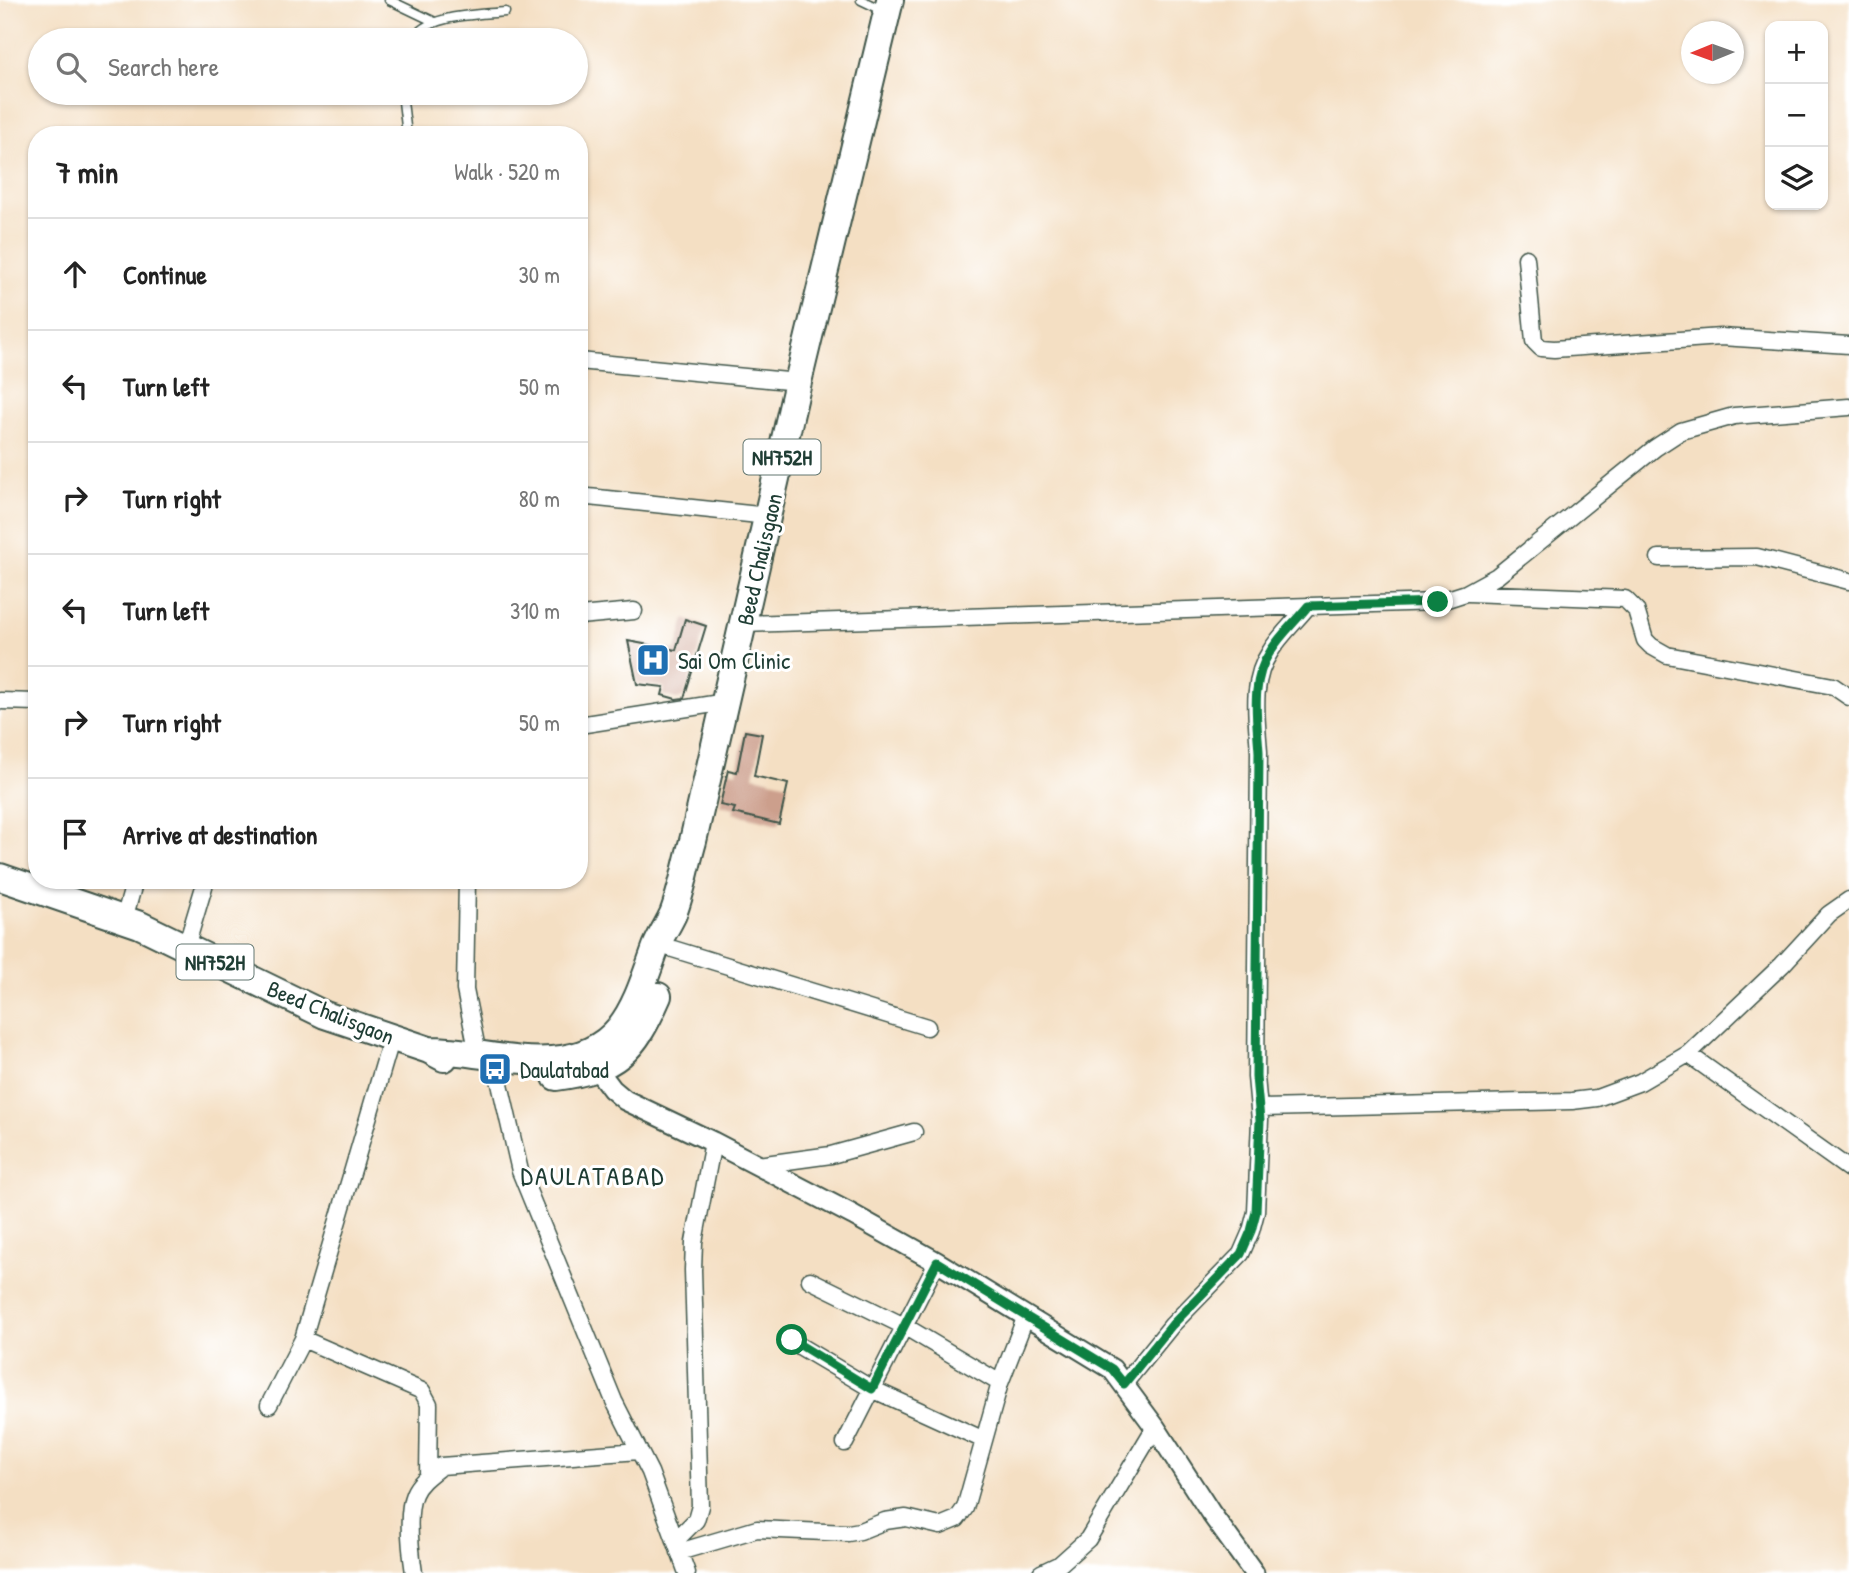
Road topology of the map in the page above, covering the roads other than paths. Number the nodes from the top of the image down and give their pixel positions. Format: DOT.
graph roads {
  1 [pos="389,0"];
  2 [pos="861,0"];
  3 [pos="888,6"];
  4 [pos="505,12"];
  5 [pos="435,22"];
  6 [pos="424,28"];
  7 [pos="403,105"];
  8 [pos="406,126"];
  9 [pos="1526,258"];
  10 [pos="1849,345"];
  11 [pos="588,362"];
  12 [pos="798,382"];
  13 [pos="1849,407"];
  14 [pos="588,497"];
  15 [pos="768,516"];
  16 [pos="1659,558"];
  17 [pos="1849,581"];
  18 [pos="1466,593"];
  19 [pos="1308,606"];
  20 [pos="634,611"];
  21 [pos="588,615"];
  22 [pos="744,624"];
  23 [pos="1849,697"];
  24 [pos="0,701"];
  25 [pos="28,702"];
  26 [pos="726,702"];
  27 [pos="588,724"];
  28 [pos="0,877"];
  29 [pos="28,886"];
  30 [pos="35,889"];
  31 [pos="132,889"];
  32 [pos="203,889"];
  33 [pos="467,889"];
  34 [pos="1849,900"];
  35 [pos="673,913"];
  36 [pos="124,919"];
  37 [pos="186,947"];
  38 [pos="673,949"];
  39 [pos="927,1027"];
  40 [pos="392,1037"];
  41 [pos="429,1050"];
  42 [pos="478,1054"];
  43 [pos="1688,1054"];
  44 [pos="597,1069"];
  45 [pos="498,1074"];
  46 [pos="1260,1108"];
  47 [pos="914,1132"];
  48 [pos="713,1142"];
  49 [pos="758,1165"];
  50 [pos="1849,1169"];
  51 [pos="937,1262"];
  52 [pos="810,1280"];
  53 [pos="1026,1316"];
  54 [pos="904,1326"];
  55 [pos="303,1339"];
  56 [pos="792,1340"];
  57 [pos="1000,1383"];
  58 [pos="1124,1384"];
  59 [pos="872,1389"];
  60 [pos="269,1405"];
  61 [pos="1155,1427"];
  62 [pos="984,1440"];
  63 [pos="845,1443"];
  64 [pos="639,1451"];
  65 [pos="428,1476"];
  66 [pos="677,1546"];
  67 [pos="414,1573"];
  68 [pos="687,1573"];
  69 [pos="1041,1573"];
  70 [pos="1254,1573"];
  1 -- 5 [label="lane"];
  2 -- 3 [label="lane"];
  3 -- 12 [label="highway, Beed Chalisgaon / NH752H"];
  4 -- 5 [label="lane"];
  5 -- 6 [label="lane"];
  7 -- 8 [label="lane"];
  9 -- 10 [label="street"];
  11 -- 12 [label="street"];
  12 -- 15 [label="highway, Beed Chalisgaon / NH752H"];
  13 -- 18 [label="street"];
  14 -- 15 [label="street"];
  15 -- 22 [label="highway, Beed Chalisgaon / NH752H"];
  16 -- 17 [label="street"];
  18 -- 19 [label="street"];
  18 -- 23 [label="street"];
  19 -- 22 [label="street"];
  19 -- 46 [label="street"];
  20 -- 21 [label="street"];
  22 -- 26 [label="highway, Beed Chalisgaon / NH752H"];
  24 -- 25 [label="street"];
  26 -- 27 [label="street"];
  26 -- 35 [label="highway, Beed Chalisgaon / NH752H"];
  28 -- 29 [label="highway, Beed Chalisgaon / NH752H"];
  30 -- 36 [label="highway, Beed Chalisgaon / NH752H"];
  31 -- 36 [label="street"];
  32 -- 37 [label="street"];
  33 -- 42 [label="street"];
  34 -- 43 [label="street"];
  35 -- 38 [label="highway, Beed Chalisgaon / NH752H"];
  35 -- 42 [label="highway, Beed Chalisgaon / NH752H"];
  36 -- 37 [label="highway, Beed Chalisgaon / NH752H"];
  37 -- 40 [label="highway, Beed Chalisgaon / NH752H"];
  38 -- 39 [label="street"];
  38 -- 44 [label="highway, Beed Chalisgaon / NH752H"];
  40 -- 41 [label="highway, Beed Chalisgaon / NH752H"];
  40 -- 55 [label="street"];
  41 -- 42 [label="highway, Beed Chalisgaon / NH752H"];
  41 -- 45 [label="highway, Beed Chalisgaon / NH752H"];
  43 -- 46 [label="street"];
  43 -- 50 [label="street"];
  44 -- 45 [label="highway, Beed Chalisgaon / NH752H"];
  44 -- 48 [label="street"];
  45 -- 64 [label="street"];
  46 -- 58 [label="street"];
  47 -- 49 [label="street"];
  48 -- 49 [label="street"];
  48 -- 66 [label="street"];
  49 -- 51 [label="street"];
  51 -- 53 [label="street"];
  51 -- 54 [label="street"];
  52 -- 54 [label="street"];
  53 -- 57 [label="street"];
  53 -- 58 [label="street"];
  54 -- 57 [label="street"];
  54 -- 59 [label="street"];
  55 -- 60 [label="street"];
  55 -- 65 [label="street"];
  56 -- 59 [label="street"];
  57 -- 62 [label="street"];
  58 -- 61 [label="street"];
  59 -- 62 [label="street"];
  59 -- 63 [label="street"];
  61 -- 69 [label="street"];
  61 -- 70 [label="street"];
  62 -- 66 [label="street"];
  64 -- 65 [label="street"];
  64 -- 66 [label="street"];
  65 -- 67 [label="street"];
  66 -- 68 [label="street"];
}
